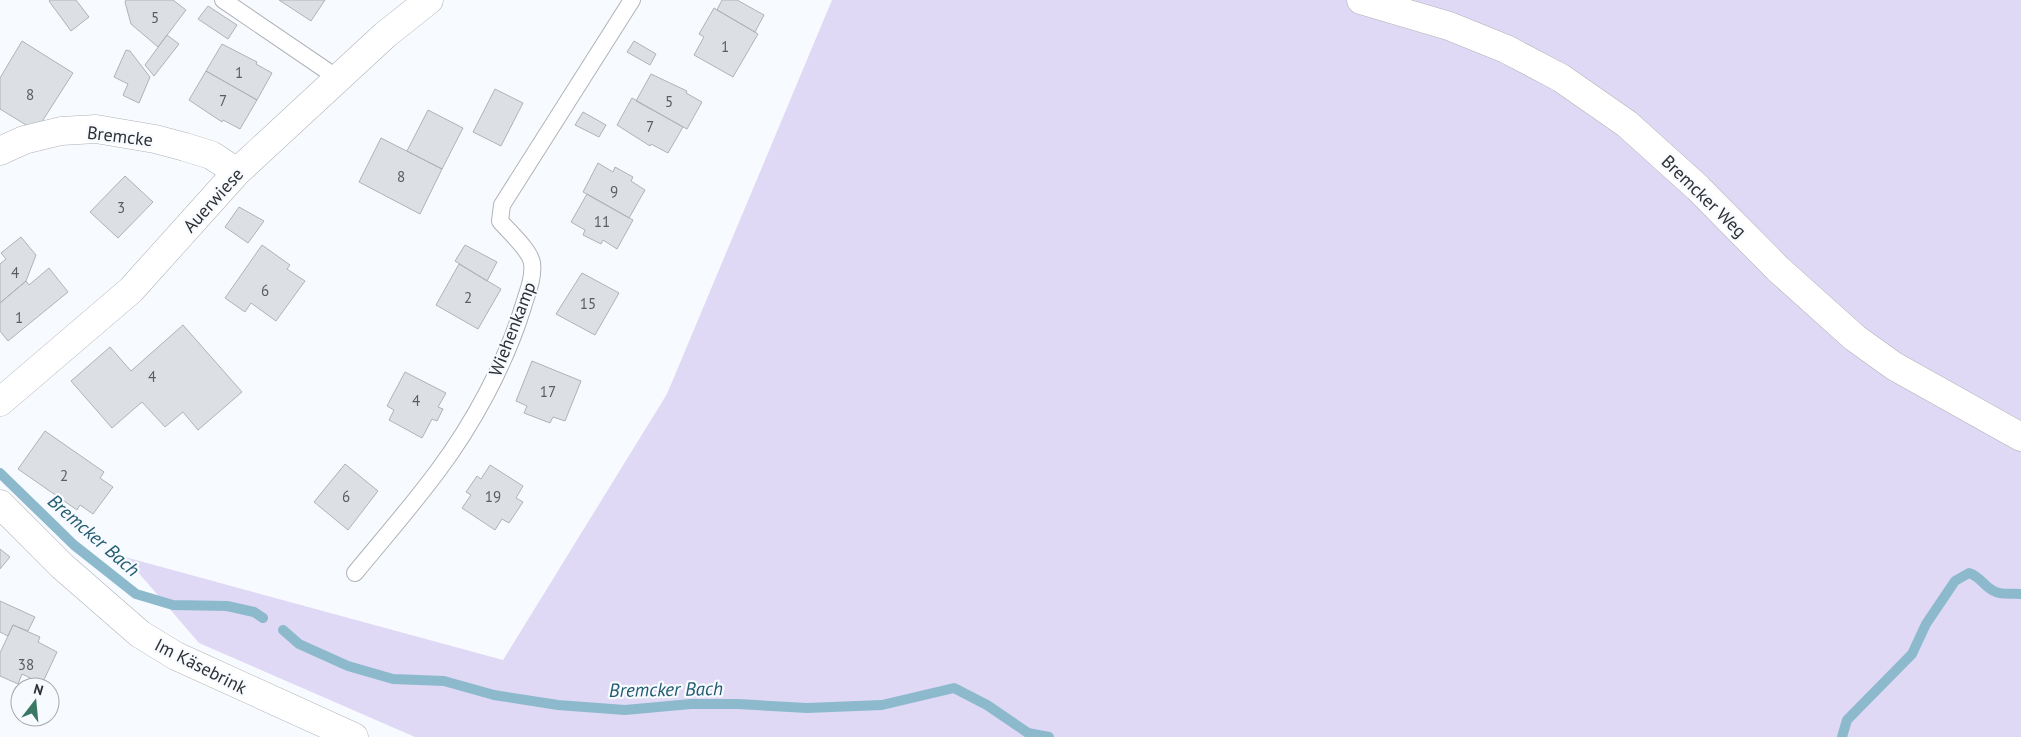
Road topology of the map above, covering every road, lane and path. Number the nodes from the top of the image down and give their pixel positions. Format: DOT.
graph roads {
  1 [pos="223,0"];
  2 [pos="429,0"];
  3 [pos="632,0"];
  4 [pos="1361,0"];
  5 [pos="339,79"];
  6 [pos="0,151"];
  7 [pos="237,172"];
  8 [pos="0,402"];
  9 [pos="2021,437"];
  10 [pos="0,504"];
  11 [pos="355,573"];
  12 [pos="354,737"];
  1 -- 5 [label="lane"];
  2 -- 5 [label="street, Auerwiese"];
  3 -- 11 [label="lane, Wiehenkamp"];
  4 -- 9 [label="street, Bremcker Weg"];
  5 -- 7 [label="street, Auerwiese"];
  6 -- 7 [label="street, Bremcke"];
  7 -- 8 [label="street, Auerwiese"];
  10 -- 12 [label="street, Im Käsebrink"];
}
